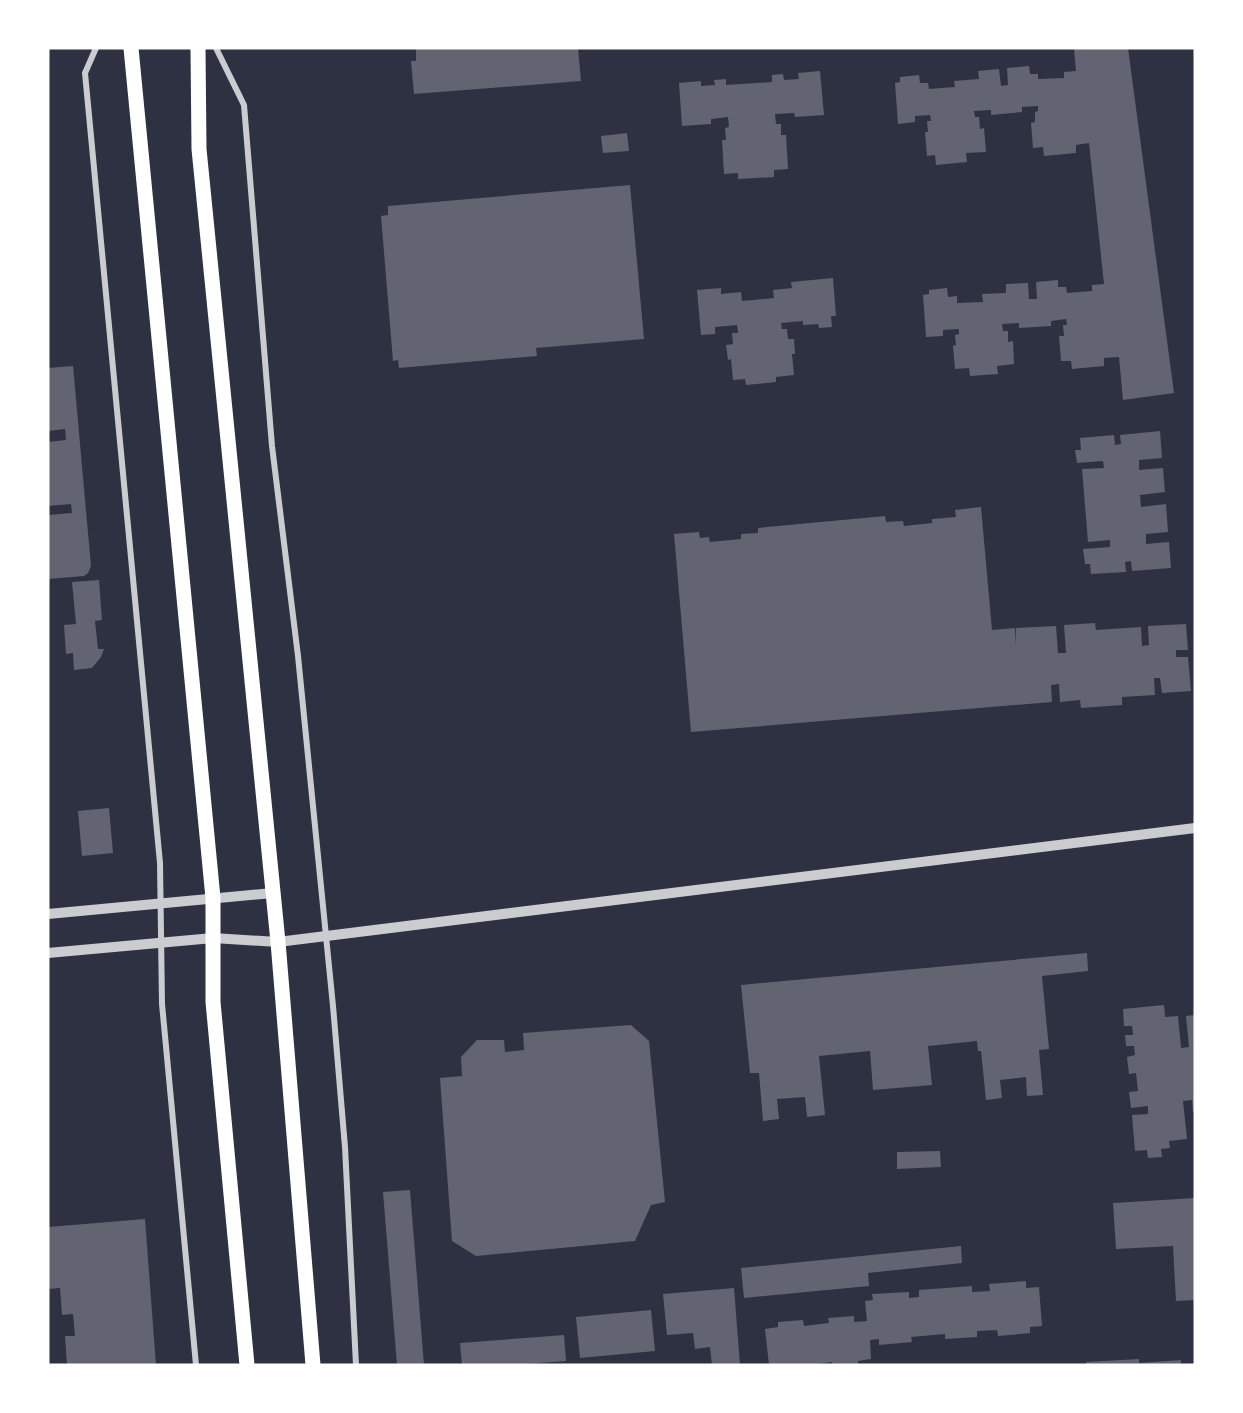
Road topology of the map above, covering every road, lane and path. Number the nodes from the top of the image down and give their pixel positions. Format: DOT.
graph roads {
  1 [pos="96,48"];
  2 [pos="131,48"];
  3 [pos="198,48"];
  4 [pos="216,48"];
  5 [pos="1195,828"];
  6 [pos="273,893"];
  7 [pos="213,898"];
  8 [pos="160,903"];
  9 [pos="48,914"];
  10 [pos="326,936"];
  11 [pos="213,938"];
  12 [pos="278,942"];
  13 [pos="161,943"];
  14 [pos="48,953"];
  15 [pos="196,1365"];
  16 [pos="247,1365"];
  17 [pos="313,1365"];
  18 [pos="356,1365"];
  1 -- 8 [label="street"];
  2 -- 7 [label="main road"];
  3 -- 6 [label="main road"];
  4 -- 10 [label="street"];
  5 -- 10 [label="street"];
  6 -- 7 [label="street"];
  6 -- 12 [label="main road"];
  7 -- 8 [label="street"];
  7 -- 11 [label="main road"];
  8 -- 9 [label="street"];
  8 -- 13 [label="street"];
  10 -- 12 [label="street"];
  10 -- 18 [label="street"];
  11 -- 12 [label="street"];
  11 -- 13 [label="street"];
  11 -- 16 [label="main road"];
  12 -- 17 [label="main road"];
  13 -- 14 [label="street"];
  13 -- 15 [label="street"];
}
